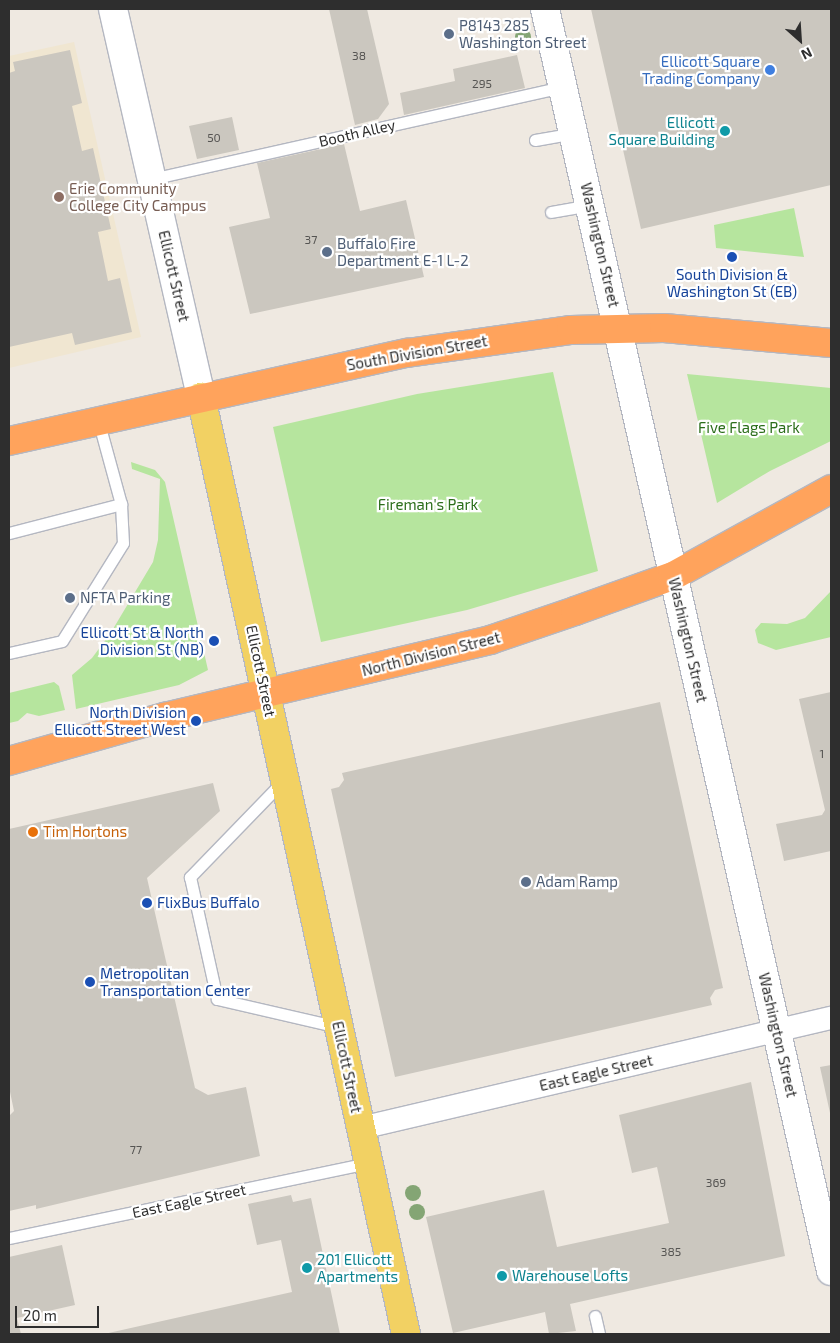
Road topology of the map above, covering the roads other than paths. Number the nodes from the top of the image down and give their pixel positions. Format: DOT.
graph roads {
  1 [pos="112,9"];
  2 [pos="545,9"];
  3 [pos="563,87"];
  4 [pos="574,133"];
  5 [pos="535,140"];
  6 [pos="151,179"];
  7 [pos="591,204"];
  8 [pos="551,212"];
  9 [pos="619,327"];
  10 [pos="831,343"];
  11 [pos="201,397"];
  12 [pos="98,420"];
  13 [pos="9,441"];
  14 [pos="831,489"];
  15 [pos="121,504"];
  16 [pos="9,533"];
  17 [pos="673,576"];
  18 [pos="9,653"];
  19 [pos="266,695"];
  20 [pos="9,761"];
  21 [pos="285,780"];
  22 [pos="831,1018"];
  23 [pos="338,1027"];
  24 [pos="777,1031"];
  25 [pos="361,1128"];
  26 [pos="368,1163"];
  27 [pos="9,1238"];
  28 [pos="831,1271"];
  29 [pos="595,1316"];
  30 [pos="406,1334"];
  31 [pos="599,1334"];
  1 -- 6 [label="street, Ellicott Street"];
  2 -- 3 [label="street, Washington Street"];
  3 -- 4 [label="street, Washington Street"];
  3 -- 6 [label="lane, Booth Alley"];
  4 -- 5 [label="lane"];
  4 -- 7 [label="street, Washington Street"];
  6 -- 11 [label="street, Ellicott Street"];
  7 -- 8 [label="lane"];
  7 -- 9 [label="street, Washington Street"];
  9 -- 10 [label="highway, South Division Street"];
  9 -- 11 [label="highway, South Division Street"];
  9 -- 17 [label="street, Washington Street"];
  11 -- 12 [label="highway, South Division Street"];
  11 -- 19 [label="main road, Ellicott Street"];
  12 -- 13 [label="highway, South Division Street"];
  12 -- 15 [label="lane"];
  14 -- 17 [label="highway, North Division Street"];
  15 -- 16 [label="lane"];
  15 -- 18 [label="lane"];
  17 -- 19 [label="highway, North Division Street"];
  17 -- 24 [label="street, Washington Street"];
  19 -- 20 [label="highway, North Division Street"];
  19 -- 21 [label="main road, Ellicott Street"];
  21 -- 23 [label="main road, Ellicott Street"];
  21 -- 23 [label="lane"];
  22 -- 24 [label="street, East Eagle Street"];
  23 -- 25 [label="main road, Ellicott Street"];
  24 -- 25 [label="street, East Eagle Street"];
  24 -- 28 [label="street, Washington Street"];
  25 -- 26 [label="main road, Ellicott Street"];
  26 -- 27 [label="lane, East Eagle Street"];
  26 -- 30 [label="main road, Ellicott Street"];
  29 -- 31 [label="lane"];
}
